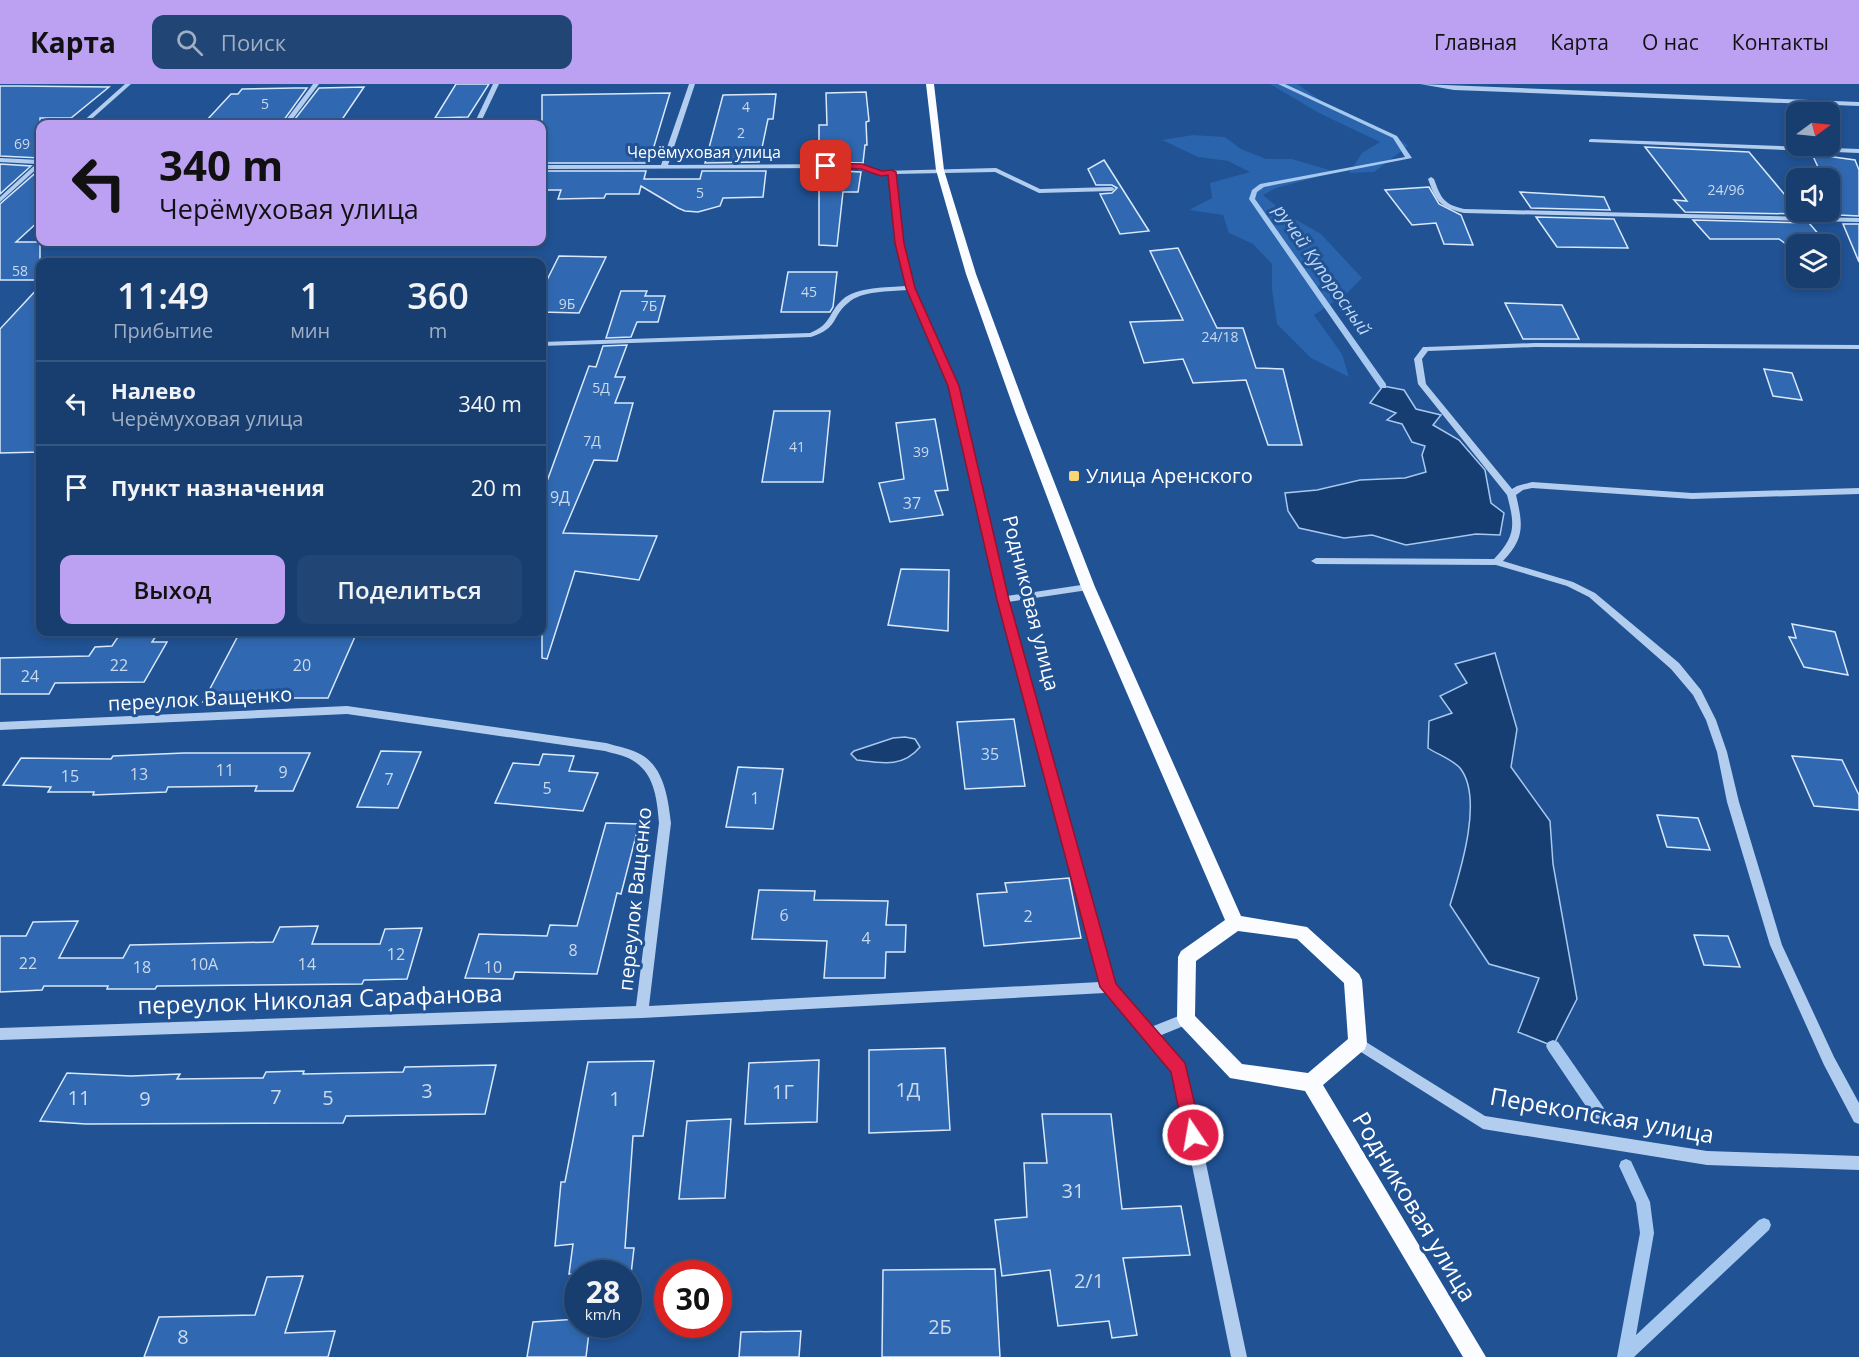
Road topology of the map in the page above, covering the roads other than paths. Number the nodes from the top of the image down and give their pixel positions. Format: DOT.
graph roads {
  1 [pos="128,84"];
  2 [pos="316,84"];
  3 [pos="496,84"];
  4 [pos="692,84"];
  5 [pos="930,84"];
  6 [pos="1423,84"];
  7 [pos="1859,104"];
  8 [pos="88,120"];
  9 [pos="289,120"];
  10 [pos="479,120"];
  11 [pos="1591,141"];
  12 [pos="1859,151"];
  13 [pos="0,160"];
  14 [pos="36,163"];
  15 [pos="664,166"];
  16 [pos="36,167"];
  17 [pos="546,167"];
  18 [pos="940,170"];
  19 [pos="892,172"];
  20 [pos="1431,179"];
  21 [pos="1112,189"];
  22 [pos="0,200"];
  23 [pos="1859,220"];
  24 [pos="910,288"];
  25 [pos="567,343"];
  26 [pos="546,344"];
  27 [pos="1859,347"];
  28 [pos="546,350"];
  29 [pos="1859,491"];
  30 [pos="1511,494"];
  31 [pos="1316,561"];
  32 [pos="1496,562"];
  33 [pos="1088,587"];
  34 [pos="1003,600"];
  35 [pos="0,726"];
  36 [pos="1235,923"];
  37 [pos="1108,987"];
  38 [pos="642,1012"];
  39 [pos="1186,1018"];
  40 [pos="0,1034"];
  41 [pos="1149,1034"];
  42 [pos="1358,1043"];
  43 [pos="1311,1083"];
  44 [pos="1859,1117"];
  45 [pos="1859,1162"];
  46 [pos="1239,1357"];
  47 [pos="1475,1357"];
  1 -- 8 [label="street"];
  2 -- 9 [label="street"];
  3 -- 10 [label="street"];
  4 -- 15 [label="street"];
  5 -- 18 [label="main road"];
  6 -- 7 [label="street"];
  11 -- 12 [label="street"];
  13 -- 14 [label="street"];
  15 -- 17 [label="street, Черёмуховая улица"];
  15 -- 19 [label="street, Черёмуховая улица"];
  16 -- 22 [label="street"];
  18 -- 19 [label="street, Черёмуховая улица"];
  18 -- 21 [label="street, Черёмуховая улица"];
  18 -- 33 [label="main road"];
  19 -- 24 [label="street, Родниковая улица"];
  20 -- 23 [label="street"];
  24 -- 25 [label="street"];
  24 -- 34 [label="street, Родниковая улица"];
  25 -- 26 [label="street"];
  25 -- 28 [label="street"];
  27 -- 30 [label="street"];
  29 -- 30 [label="street"];
  30 -- 32 [label="street"];
  31 -- 32 [label="street"];
  32 -- 44 [label="street"];
  33 -- 34 [label="street"];
  33 -- 36 [label="main road"];
  34 -- 37 [label="street, Родниковая улица"];
  35 -- 38 [label="street, переулок Ващенко"];
  36 -- 39 [label="main road"];
  36 -- 42 [label="main road"];
  37 -- 38 [label="street, переулок Ващенко"];
  37 -- 41 [label="street, Родниковая улица"];
  38 -- 40 [label="street, переулок Николая Сарафанова"];
  39 -- 41 [label="street"];
  39 -- 43 [label="main road"];
  41 -- 46 [label="street, Родниковая улица"];
  42 -- 43 [label="main road"];
  42 -- 45 [label="street, Перекопская улица"];
  43 -- 47 [label="main road, Родниковая улица"];
}
